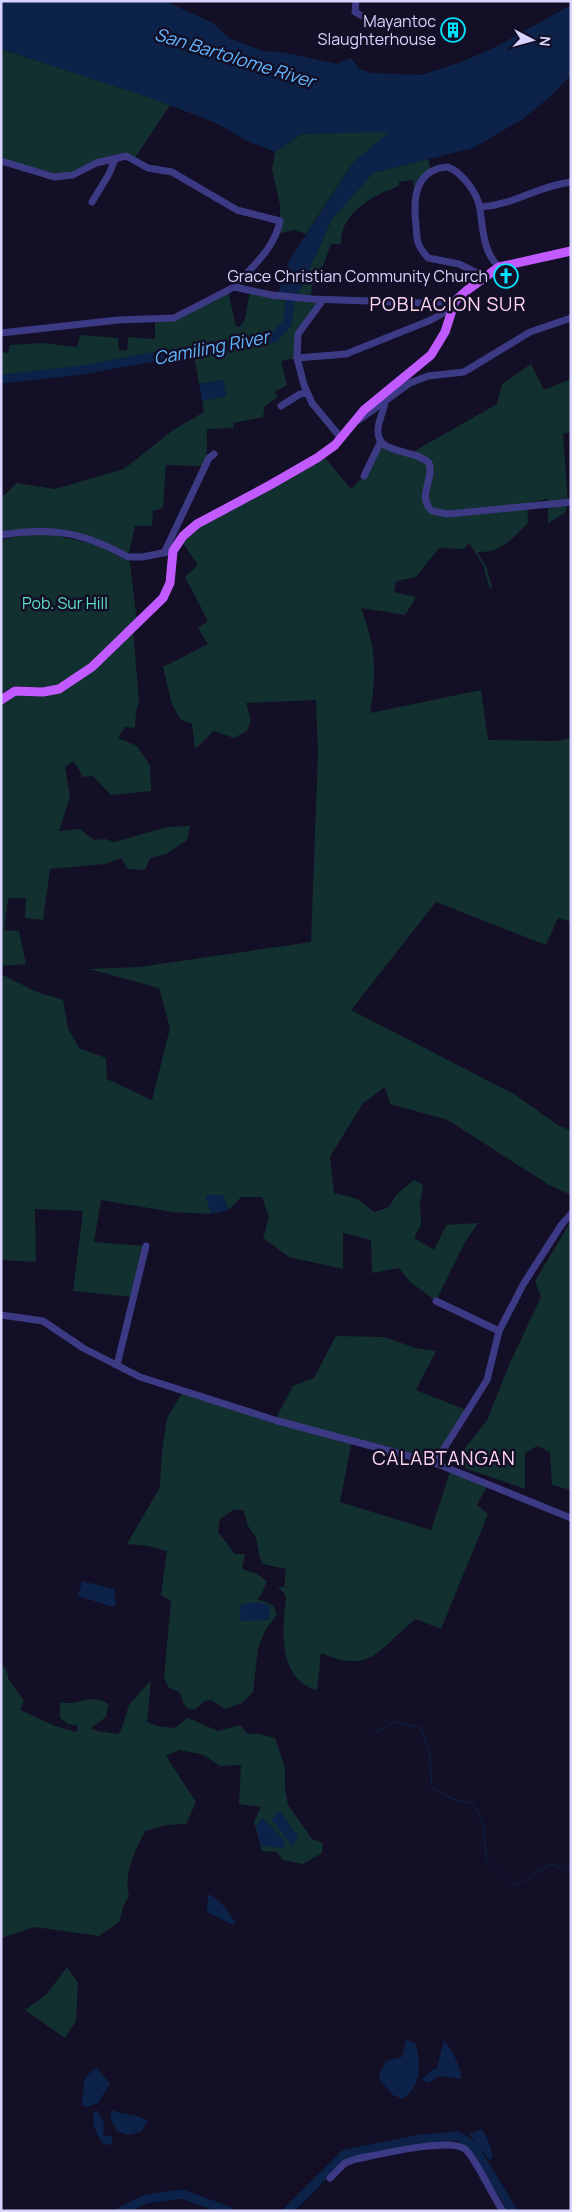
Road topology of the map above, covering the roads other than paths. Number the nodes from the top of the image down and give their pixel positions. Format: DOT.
graph roads {
  1 [pos="356,1"];
  2 [pos="364,18"];
  3 [pos="115,159"];
  4 [pos="1,161"];
  5 [pos="571,182"];
  6 [pos="92,202"];
  7 [pos="480,207"];
  8 [pos="571,251"];
  9 [pos="499,268"];
  10 [pos="485,277"];
  11 [pos="234,287"];
  12 [pos="323,300"];
  13 [pos="453,305"];
  14 [pos="571,318"];
  15 [pos="1,333"];
  16 [pos="297,358"];
  17 [pos="307,393"];
  18 [pos="385,401"];
  19 [pos="281,406"];
  20 [pos="354,424"];
  21 [pos="341,438"];
  22 [pos="380,443"];
  23 [pos="214,454"];
  24 [pos="364,476"];
  25 [pos="571,502"];
  26 [pos="1,535"];
  27 [pos="168,552"];
  28 [pos="1,700"];
  29 [pos="571,1214"];
  30 [pos="146,1246"];
  31 [pos="436,1301"];
  32 [pos="1,1315"];
  33 [pos="499,1331"];
  34 [pos="117,1365"];
  35 [pos="435,1462"];
  36 [pos="571,1518"];
  37 [pos="330,2178"];
  38 [pos="503,2211"];
  1 -- 2 [label="street"];
  3 -- 4 [label="street"];
  3 -- 6 [label="street"];
  3 -- 11 [label="street"];
  5 -- 7 [label="street"];
  7 -- 9 [label="street"];
  7 -- 10 [label="street"];
  8 -- 9 [label="main road"];
  9 -- 10 [label="main road"];
  10 -- 13 [label="main road"];
  11 -- 12 [label="street"];
  11 -- 15 [label="street"];
  12 -- 13 [label="street"];
  12 -- 16 [label="street"];
  13 -- 16 [label="street"];
  13 -- 20 [label="main road"];
  14 -- 18 [label="street"];
  16 -- 17 [label="street"];
  17 -- 19 [label="street"];
  17 -- 21 [label="street"];
  18 -- 20 [label="street"];
  18 -- 22 [label="street"];
  20 -- 21 [label="main road"];
  21 -- 27 [label="main road"];
  22 -- 24 [label="street"];
  22 -- 25 [label="street"];
  23 -- 27 [label="street"];
  26 -- 27 [label="street"];
  27 -- 28 [label="main road"];
  29 -- 33 [label="street"];
  30 -- 34 [label="street"];
  31 -- 33 [label="street"];
  32 -- 34 [label="street"];
  33 -- 35 [label="street"];
  34 -- 35 [label="street"];
  35 -- 36 [label="street"];
  37 -- 38 [label="street"];
}
